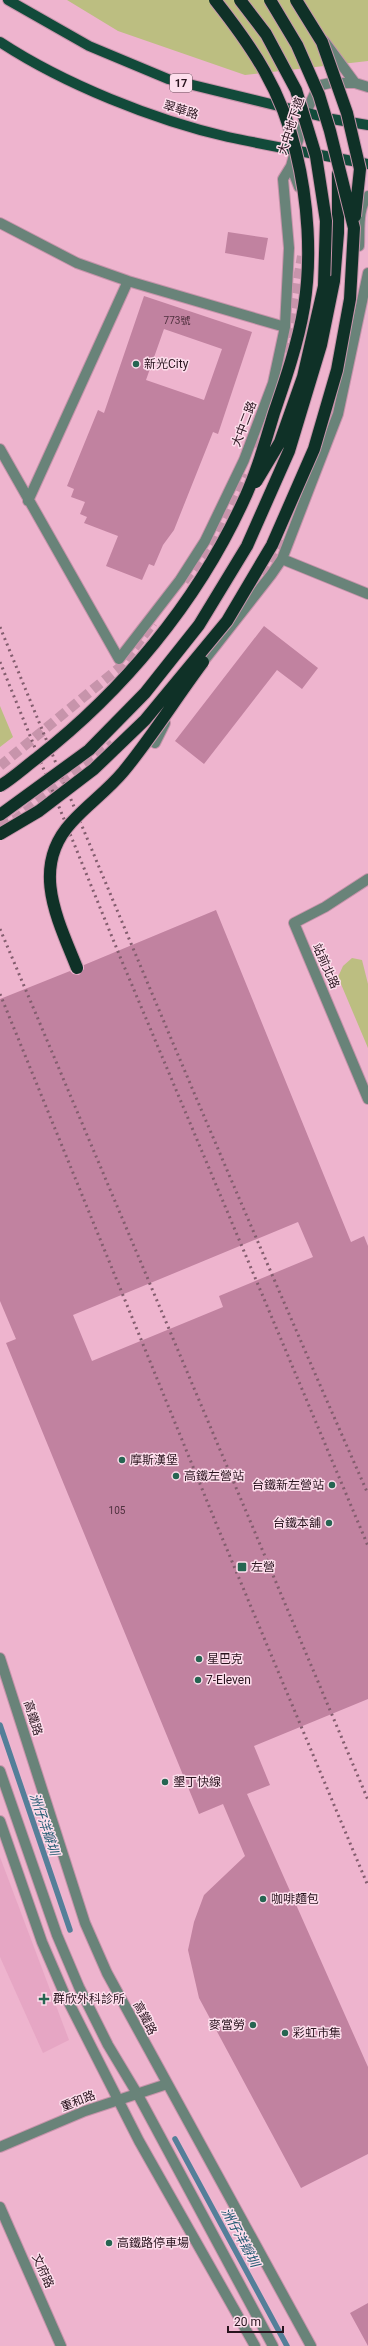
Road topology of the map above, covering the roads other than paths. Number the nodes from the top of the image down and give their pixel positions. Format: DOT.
graph roads {
  1 [pos="8,0"];
  2 [pos="215,0"];
  3 [pos="240,0"];
  4 [pos="270,0"];
  5 [pos="295,0"];
  6 [pos="0,42"];
  7 [pos="355,83"];
  8 [pos="368,87"];
  9 [pos="306,112"];
  10 [pos="332,119"];
  11 [pos="368,125"];
  12 [pos="296,150"];
  13 [pos="338,158"];
  14 [pos="368,164"];
  15 [pos="291,166"];
  16 [pos="368,196"];
  17 [pos="0,223"];
  18 [pos="354,228"];
  19 [pos="302,256"];
  20 [pos="357,264"];
  21 [pos="368,274"];
  22 [pos="128,281"];
  23 [pos="285,327"];
  24 [pos="0,449"];
  25 [pos="28,501"];
  26 [pos="243,503"];
  27 [pos="282,558"];
  28 [pos="368,594"];
  29 [pos="227,620"];
  30 [pos="155,742"];
  31 [pos="0,786"];
  32 [pos="0,815"];
  33 [pos="0,834"];
  34 [pos="368,879"];
  35 [pos="77,968"];
  36 [pos="368,1098"];
  37 [pos="0,1658"];
  38 [pos="0,1771"];
  39 [pos="0,1822"];
  40 [pos="167,2084"];
  41 [pos="138,2095"];
  42 [pos="118,2100"];
  43 [pos="0,2147"];
  44 [pos="0,2207"];
  45 [pos="61,2346"];
  46 [pos="255,2346"];
  47 [pos="273,2346"];
  48 [pos="311,2346"];
  1 -- 9 [label="main road, 17"];
  2 -- 26 [label="highway, bridge"];
  3 -- 26 [label="highway, bridge"];
  4 -- 18 [label="highway, bridge"];
  5 -- 7 [label="street"];
  5 -- 18 [label="highway, bridge"];
  6 -- 12 [label="main road, 翠華路"];
  7 -- 8 [label="street"];
  7 -- 9 [label="street, 大中地下道"];
  9 -- 10 [label="main road, 17"];
  9 -- 12 [label="street, 大中地下道"];
  10 -- 11 [label="main road, 17"];
  10 -- 13 [label="highway"];
  12 -- 13 [label="main road, 翠華路"];
  12 -- 15 [label="street, 大中地下道"];
  13 -- 14 [label="main road, 翠華路"];
  13 -- 32 [label="highway, bridge"];
  15 -- 19 [label="street, 大中地下道"];
  15 -- 23 [label="street, 大中二路"];
  16 -- 20 [label="street"];
  17 -- 22 [label="street"];
  18 -- 29 [label="highway, bridge"];
  21 -- 27 [label="street"];
  22 -- 23 [label="street"];
  22 -- 25 [label="street"];
  23 -- 25 [label="street, 大中二路"];
  24 -- 25 [label="street"];
  26 -- 31 [label="highway, bridge"];
  27 -- 28 [label="street"];
  27 -- 30 [label="street"];
  29 -- 33 [label="highway, bridge"];
  29 -- 35 [label="highway, bridge"];
  34 -- 36 [label="street, 站前北路"];
  37 -- 40 [label="street, 高鐵路"];
  38 -- 41 [label="street"];
  39 -- 42 [label="street"];
  40 -- 41 [label="street, 重和路"];
  40 -- 48 [label="street, 高鐵路"];
  41 -- 42 [label="street, 重和路"];
  41 -- 47 [label="street"];
  42 -- 43 [label="street, 重和路"];
  42 -- 46 [label="street"];
  44 -- 45 [label="street, 文府路"];
}
